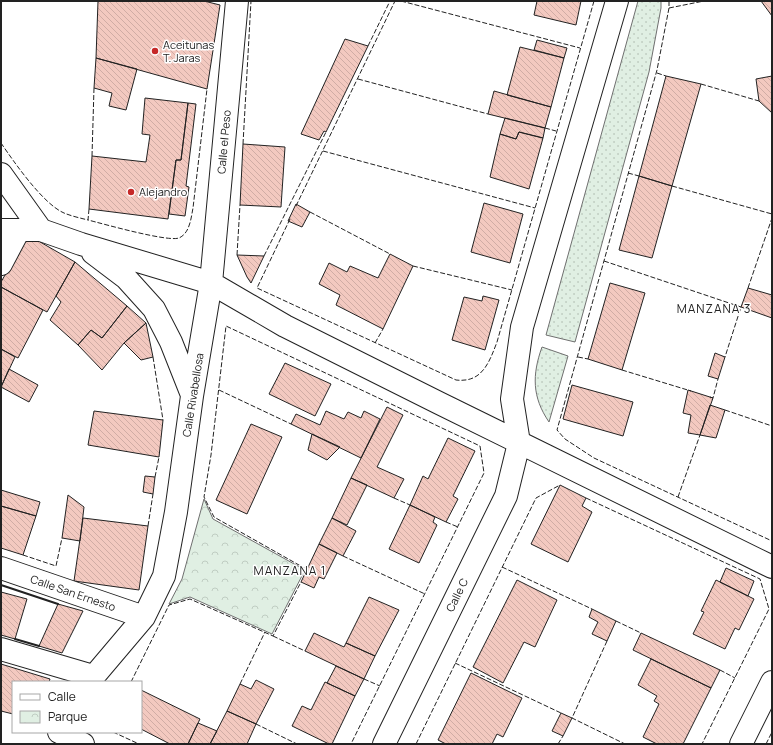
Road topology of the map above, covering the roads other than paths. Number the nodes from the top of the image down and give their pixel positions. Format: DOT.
graph roads {
  1 [pos="237,1"];
  2 [pos="617,1"];
  3 [pos="1,174"];
  4 [pos="10,230"];
  5 [pos="41,230"];
  6 [pos="81,244"];
  7 [pos="1,264"];
  8 [pos="211,283"];
  9 [pos="192,396"];
  10 [pos="519,443"];
  11 [pos="772,567"];
  12 [pos="1,568"];
  13 [pos="144,617"];
  14 [pos="1,649"];
  15 [pos="91,679"];
  16 [pos="772,682"];
  17 [pos="57,733"];
  18 [pos="60,733"];
  19 [pos="50,744"];
  20 [pos="84,744"];
  21 [pos="384,744"];
  22 [pos="741,744"];
  1 -- 8 [label="street, Calle el Peso"];
  2 -- 10 [label="street"];
  3 -- 5 [label="street"];
  4 -- 5 [label="street"];
  4 -- 7 [label="street"];
  5 -- 6 [label="street"];
  6 -- 8 [label="street"];
  6 -- 9 [label="street"];
  8 -- 9 [label="street, Calle Rivabellosa"];
  8 -- 10 [label="street"];
  9 -- 13 [label="street, Calle Rivabellosa"];
  10 -- 11 [label="street"];
  10 -- 21 [label="street, Calle C"];
  12 -- 13 [label="street, Calle San Ernesto"];
  13 -- 15 [label="street, Calle Rivabellosa"];
  14 -- 15 [label="street"];
  16 -- 22 [label="street"];
  17 -- 19 [label="street"];
  18 -- 20 [label="street"];
}
